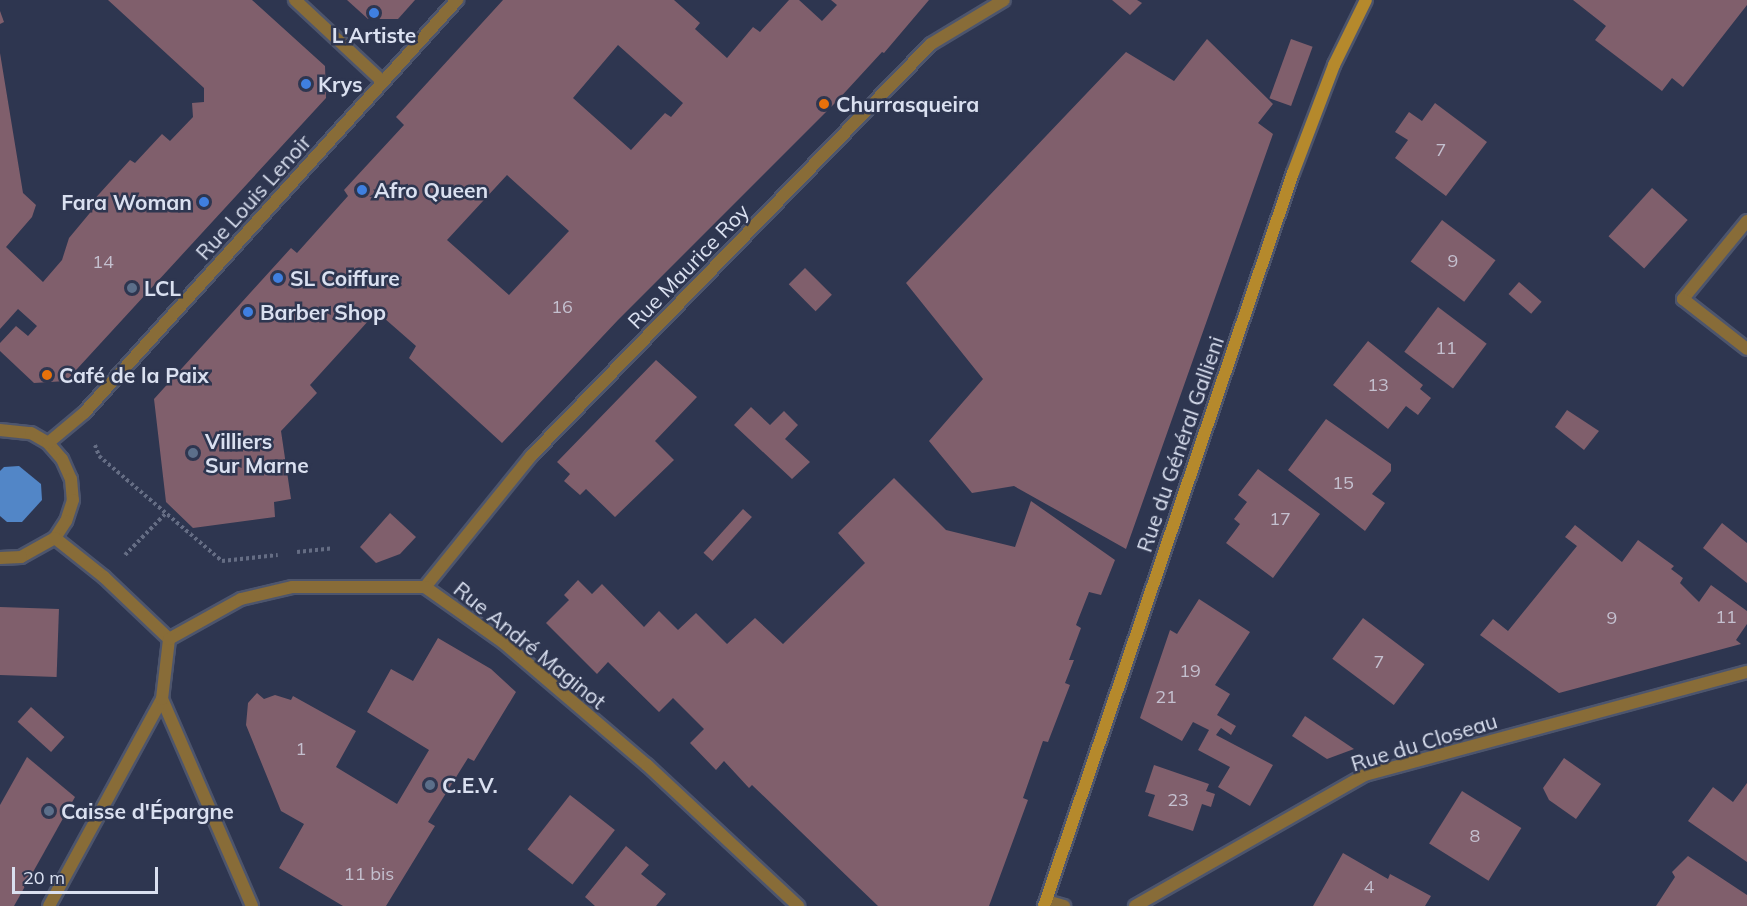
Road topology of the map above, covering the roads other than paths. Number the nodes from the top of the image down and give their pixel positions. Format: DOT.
graph roads {
  1 [pos="294,0"];
  2 [pos="458,0"];
  3 [pos="1004,0"];
  4 [pos="1366,0"];
  5 [pos="383,82"];
  6 [pos="1747,221"];
  7 [pos="1747,349"];
  8 [pos="0,430"];
  9 [pos="48,443"];
  10 [pos="55,538"];
  11 [pos="0,558"];
  12 [pos="425,587"];
  13 [pos="169,639"];
  14 [pos="1747,672"];
  15 [pos="162,699"];
  16 [pos="1045,903"];
  17 [pos="49,906"];
  18 [pos="252,906"];
  19 [pos="798,906"];
  20 [pos="1064,906"];
  21 [pos="1136,906"];
  1 -- 5 [label="street"];
  2 -- 5 [label="street, Rue Louis Lenoir"];
  3 -- 12 [label="street, Rue Maurice Roy"];
  4 -- 16 [label="main road, Rue du Général Gallieni"];
  5 -- 9 [label="street, Rue Louis Lenoir"];
  6 -- 7 [label="street"];
  8 -- 9 [label="street"];
  9 -- 10 [label="street"];
  10 -- 11 [label="street"];
  10 -- 13 [label="street"];
  12 -- 13 [label="street, Rue André Maginot"];
  12 -- 19 [label="street, Rue André Maginot"];
  13 -- 15 [label="street"];
  14 -- 21 [label="street, Rue du Closeau"];
  15 -- 17 [label="street"];
  15 -- 18 [label="street"];
  16 -- 20 [label="street"];
}
